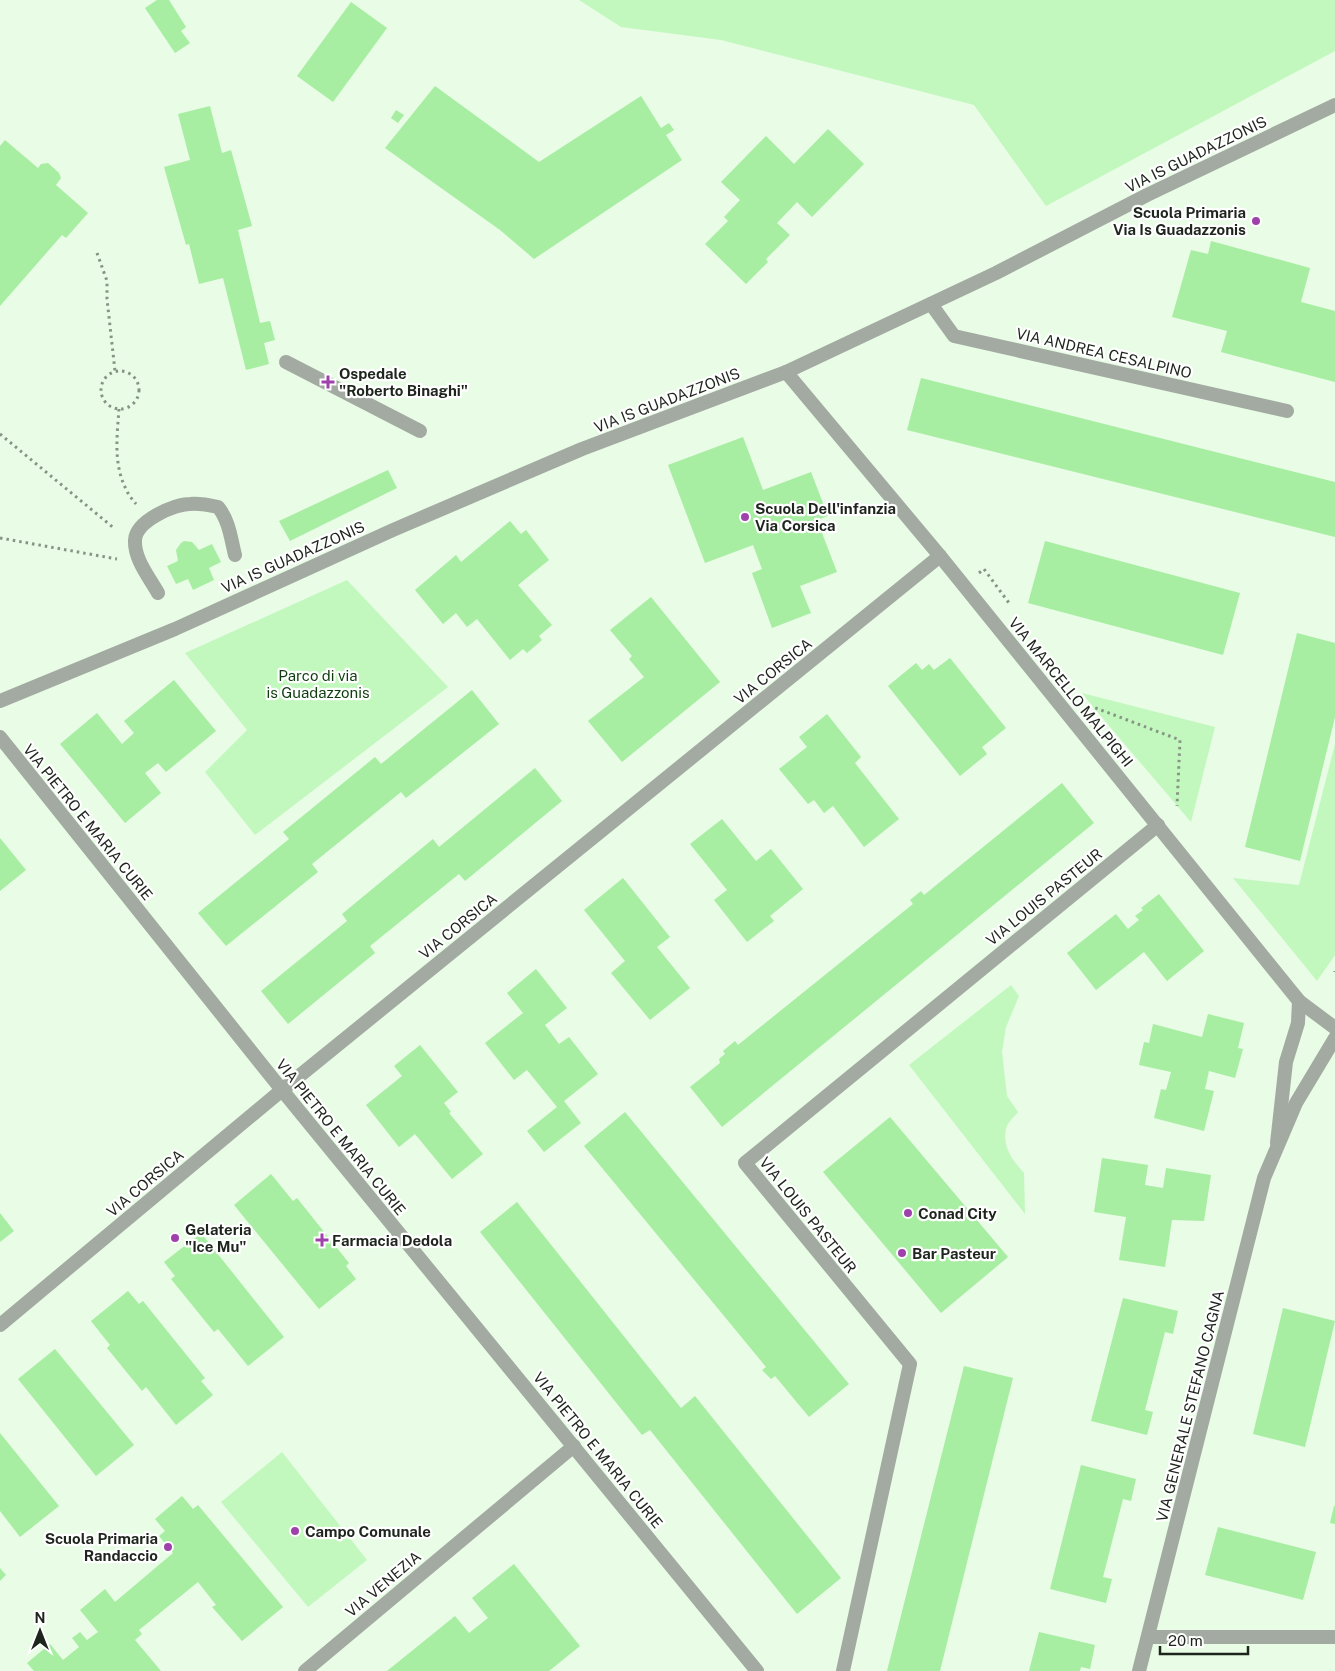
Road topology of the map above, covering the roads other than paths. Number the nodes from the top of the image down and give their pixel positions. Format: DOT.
graph roads {
  1 [pos="1335,105"];
  2 [pos="931,304"];
  3 [pos="286,362"];
  4 [pos="786,372"];
  5 [pos="1287,411"];
  6 [pos="420,431"];
  7 [pos="235,555"];
  8 [pos="940,556"];
  9 [pos="158,593"];
  10 [pos="0,701"];
  11 [pos="0,737"];
  12 [pos="1158,825"];
  13 [pos="1299,1001"];
  14 [pos="1335,1028"];
  15 [pos="1335,1038"];
  16 [pos="282,1090"];
  17 [pos="1276,1150"];
  18 [pos="0,1325"];
  19 [pos="574,1446"];
  20 [pos="1149,1637"];
  21 [pos="1335,1637"];
  22 [pos="305,1671"];
  23 [pos="757,1671"];
  24 [pos="843,1671"];
  25 [pos="1139,1671"];
  1 -- 2 [label="street, VIA IS GUADAZZONIS"];
  2 -- 4 [label="street, VIA IS GUADAZZONIS"];
  2 -- 5 [label="street, VIA ANDREA CESALPINO"];
  3 -- 6 [label="street"];
  4 -- 8 [label="street, VIA MARCELLO MALPIGHI"];
  4 -- 10 [label="street, VIA IS GUADAZZONIS"];
  7 -- 9 [label="street"];
  8 -- 12 [label="street, VIA MARCELLO MALPIGHI"];
  8 -- 16 [label="street, VIA CORSICA"];
  11 -- 16 [label="street, VIA PIETRO E MARIA CURIE"];
  12 -- 13 [label="street, VIA MARCELLO MALPIGHI"];
  12 -- 24 [label="street, VIA LOUIS PASTEUR"];
  13 -- 14 [label="street, VIA MARCELLO MALPIGHI"];
  13 -- 17 [label="street, VIA GENERALE STEFANO CAGNA"];
  15 -- 17 [label="street, VIA GENERALE STEFANO CAGNA"];
  16 -- 18 [label="street, VIA CORSICA"];
  16 -- 19 [label="street, VIA PIETRO E MARIA CURIE"];
  17 -- 20 [label="street, VIA GENERALE STEFANO CAGNA"];
  19 -- 22 [label="street, VIA VENEZIA"];
  19 -- 23 [label="street, VIA PIETRO E MARIA CURIE"];
  20 -- 21 [label="street"];
  20 -- 25 [label="street, VIA GENERALE STEFANO CAGNA"];
}
